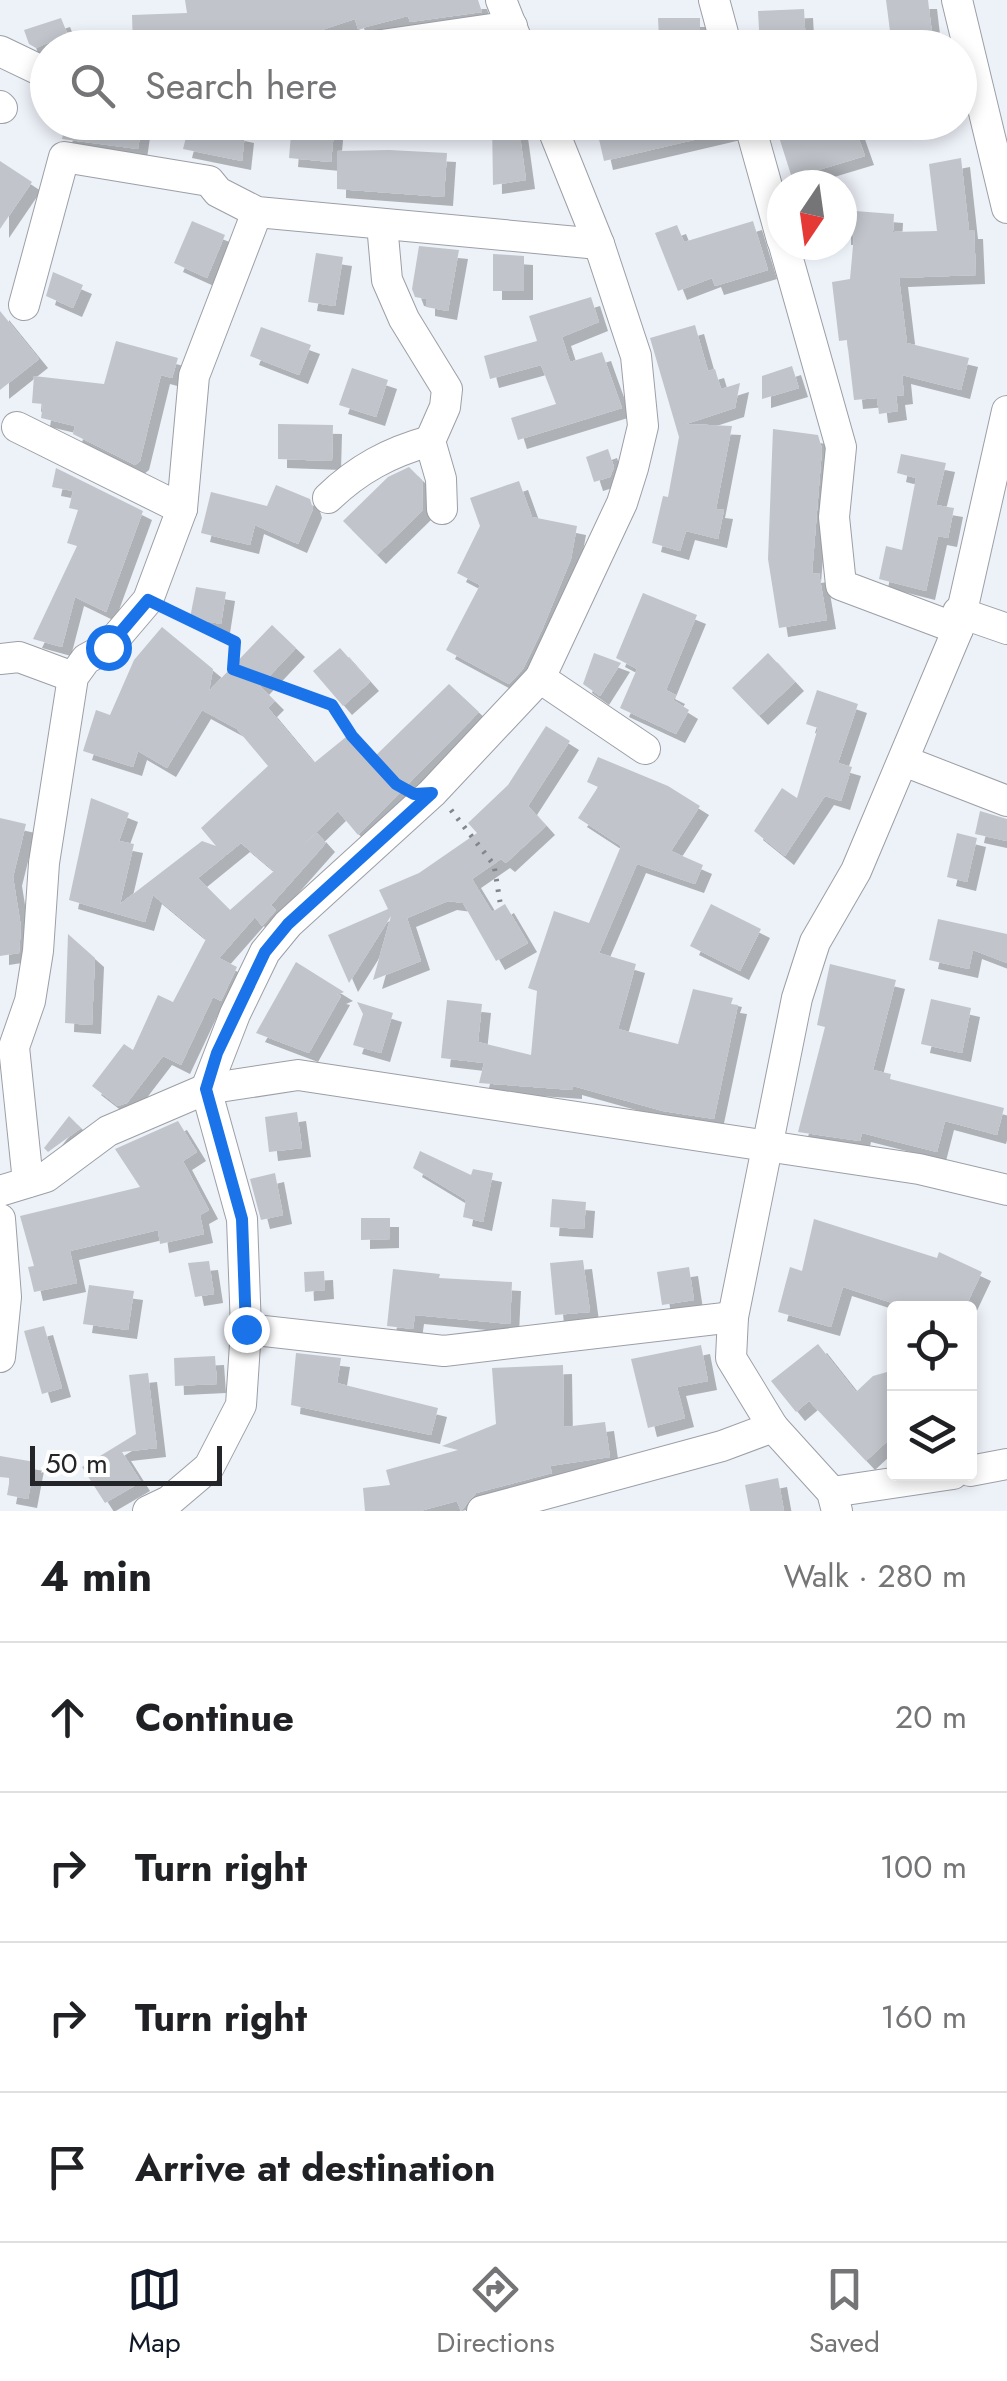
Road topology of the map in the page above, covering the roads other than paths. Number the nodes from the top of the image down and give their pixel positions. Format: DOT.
graph roads {
  1 [pos="714,0"];
  2 [pos="957,0"];
  3 [pos="511,25"];
  4 [pos="478,30"];
  5 [pos="722,30"];
  6 [pos="964,30"];
  7 [pos="0,51"];
  8 [pos="30,65"];
  9 [pos="977,83"];
  10 [pos="557,140"];
  11 [pos="754,140"];
  12 [pos="767,186"];
  13 [pos="1007,208"];
  14 [pos="257,212"];
  15 [pos="382,224"];
  16 [pos="599,244"];
  17 [pos="788,260"];
  18 [pos="24,305"];
  19 [pos="1007,411"];
  20 [pos="17,428"];
  21 [pos="430,441"];
  22 [pos="328,498"];
  23 [pos="182,509"];
  24 [pos="442,509"];
  25 [pos="958,621"];
  26 [pos="1007,629"];
  27 [pos="0,659"];
  28 [pos="73,677"];
  29 [pos="540,678"];
  30 [pos="645,750"];
  31 [pos="904,761"];
  32 [pos="1007,801"];
  33 [pos="206,1089"];
  34 [pos="765,1146"];
  35 [pos="14,1187"];
  36 [pos="1007,1190"];
  37 [pos="0,1218"];
  38 [pos="733,1317"];
  39 [pos="246,1329"];
  40 [pos="0,1357"];
  41 [pos="773,1427"];
  42 [pos="1007,1464"];
  43 [pos="977,1470"];
  44 [pos="922,1481"];
  45 [pos="834,1501"];
  46 [pos="148,1511"];
  47 [pos="482,1511"];
  1 -- 5 [label="street"];
  2 -- 6 [label="street"];
  3 -- 4 [label="street"];
  7 -- 8 [label="street"];
  9 -- 13 [label="street"];
  10 -- 16 [label="street"];
  11 -- 12 [label="street"];
  14 -- 15 [label="street"];
  14 -- 18 [label="street"];
  14 -- 23 [label="street"];
  15 -- 16 [label="street"];
  15 -- 21 [label="street"];
  16 -- 29 [label="street"];
  17 -- 25 [label="street"];
  19 -- 25 [label="street"];
  20 -- 23 [label="street"];
  21 -- 22 [label="street"];
  21 -- 24 [label="street"];
  23 -- 28 [label="street"];
  25 -- 26 [label="street"];
  25 -- 31 [label="street"];
  27 -- 28 [label="street"];
  28 -- 35 [label="street"];
  29 -- 30 [label="street"];
  29 -- 33 [label="street"];
  31 -- 32 [label="street"];
  31 -- 34 [label="street"];
  33 -- 34 [label="street"];
  33 -- 35 [label="street"];
  33 -- 39 [label="street"];
  34 -- 36 [label="street"];
  34 -- 38 [label="street"];
  37 -- 40 [label="street"];
  38 -- 39 [label="street"];
  38 -- 41 [label="street"];
  39 -- 46 [label="street"];
  41 -- 45 [label="street"];
  41 -- 47 [label="street"];
  42 -- 43 [label="street"];
  44 -- 45 [label="street"];
}
